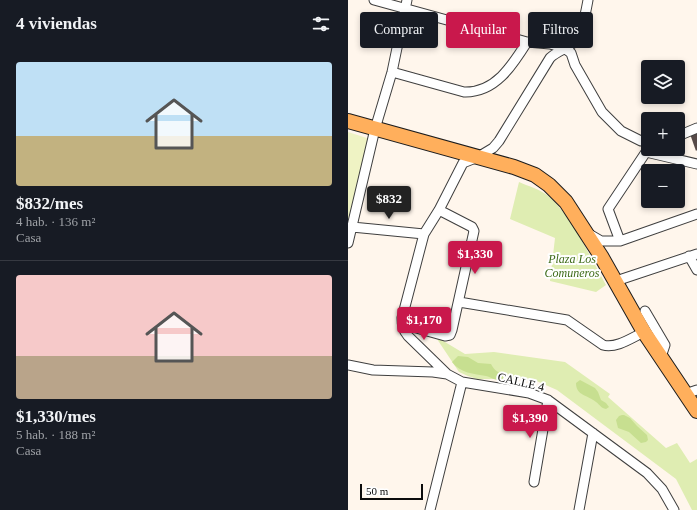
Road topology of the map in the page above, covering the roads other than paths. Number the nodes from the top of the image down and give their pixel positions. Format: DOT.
graph roads {
  1 [pos="374,0"];
  2 [pos="588,0"];
  3 [pos="406,4"];
  4 [pos="585,12"];
  5 [pos="527,42"];
  6 [pos="564,48"];
  7 [pos="392,72"];
  8 [pos="348,121"];
  9 [pos="697,128"];
  10 [pos="375,129"];
  11 [pos="685,133"];
  12 [pos="641,141"];
  13 [pos="478,157"];
  14 [pos="697,164"];
  15 [pos="441,211"];
  16 [pos="697,214"];
  17 [pos="352,227"];
  18 [pos="587,232"];
  19 [pos="424,234"];
  20 [pos="617,241"];
  21 [pos="348,243"];
  22 [pos="693,255"];
  23 [pos="604,261"];
  24 [pos="697,270"];
  25 [pos="616,281"];
  26 [pos="459,302"];
  27 [pos="645,311"];
  28 [pos="644,332"];
  29 [pos="659,354"];
  30 [pos="348,365"];
  31 [pos="447,374"];
  32 [pos="462,382"];
  33 [pos="691,392"];
  34 [pos="548,400"];
  35 [pos="697,411"];
  36 [pos="593,433"];
  37 [pos="534,482"];
  38 [pos="430,510"];
  39 [pos="579,510"];
  40 [pos="674,510"];
  1 -- 3 [label="street"];
  2 -- 4 [label="street"];
  3 -- 5 [label="street"];
  3 -- 7 [label="street"];
  5 -- 7 [label="street"];
  6 -- 12 [label="street"];
  6 -- 13 [label="street"];
  7 -- 10 [label="street"];
  8 -- 10 [label="main road"];
  9 -- 11 [label="street"];
  10 -- 13 [label="main road"];
  10 -- 17 [label="street"];
  13 -- 15 [label="street"];
  13 -- 18 [label="main road"];
  14 -- 20 [label="street"];
  15 -- 19 [label="street"];
  15 -- 26 [label="street"];
  15 -- 26 [label="street"];
  16 -- 20 [label="street"];
  17 -- 19 [label="street"];
  17 -- 21 [label="street"];
  18 -- 20 [label="street"];
  18 -- 23 [label="main road"];
  19 -- 31 [label="street"];
  20 -- 23 [label="street"];
  22 -- 24 [label="street"];
  22 -- 25 [label="street"];
  23 -- 25 [label="main road"];
  25 -- 28 [label="main road"];
  26 -- 28 [label="street"];
  27 -- 29 [label="street"];
  28 -- 29 [label="main road"];
  29 -- 33 [label="main road"];
  30 -- 31 [label="street, CALLE 4"];
  31 -- 32 [label="street, CALLE 4"];
  32 -- 34 [label="street, CALLE 4"];
  32 -- 38 [label="street"];
  33 -- 35 [label="main road"];
  34 -- 36 [label="street, CALLE 4"];
  34 -- 37 [label="street"];
  36 -- 39 [label="street"];
  36 -- 40 [label="street, CALLE 4"];
}
